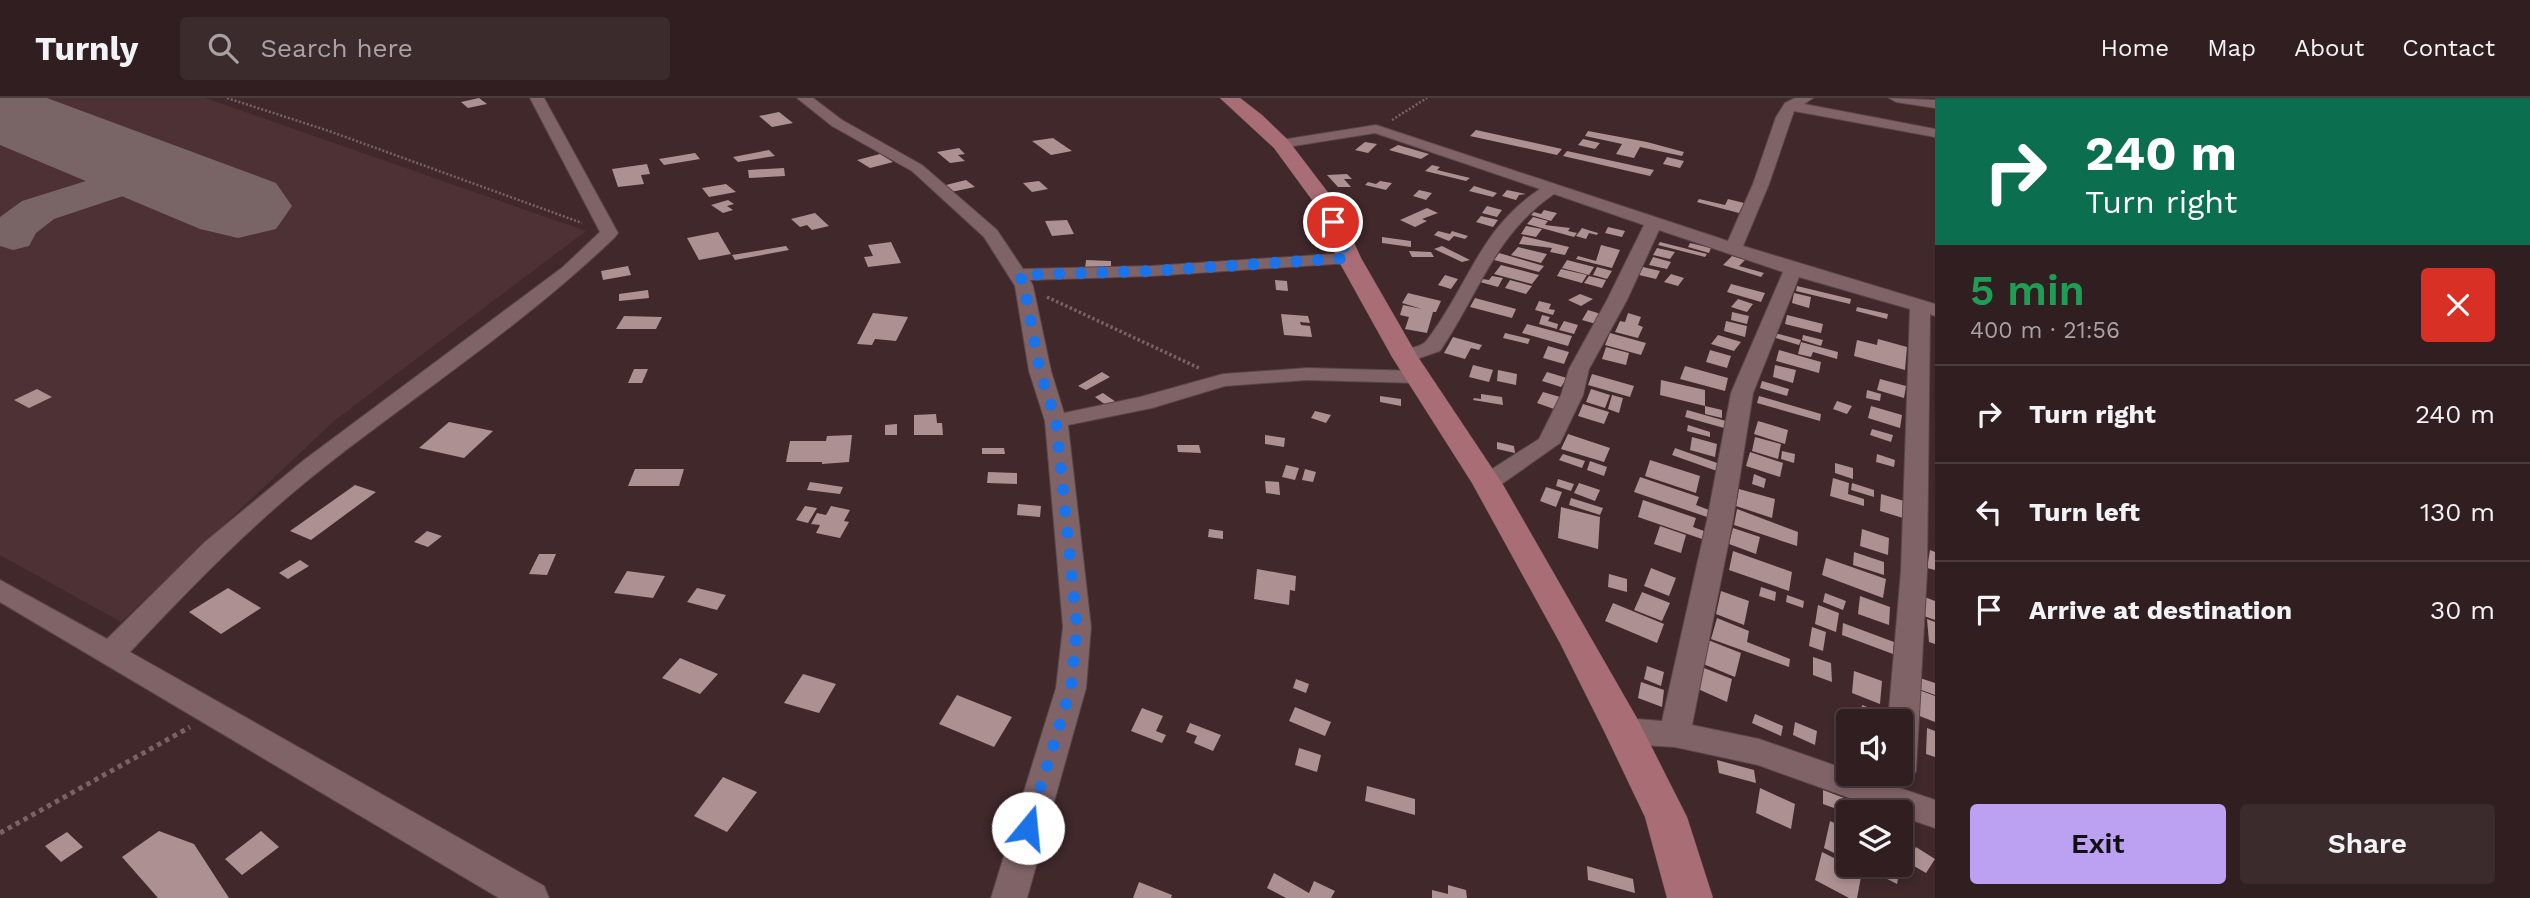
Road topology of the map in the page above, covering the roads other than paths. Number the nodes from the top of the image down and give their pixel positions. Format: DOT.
graph roads {
  1 [pos="537,98"];
  2 [pos="804,98"];
  3 [pos="1229,98"];
  4 [pos="1806,98"];
  5 [pos="1896,98"];
  6 [pos="1935,104"];
  7 [pos="1790,106"];
  8 [pos="1935,133"];
  9 [pos="1280,144"];
  10 [pos="1551,189"];
  11 [pos="1653,224"];
  12 [pos="1733,249"];
  13 [pos="1349,258"];
  14 [pos="1793,269"];
  15 [pos="1022,280"];
  16 [pos="1928,308"];
  17 [pos="1412,367"];
  18 [pos="1056,421"];
  19 [pos="1487,483"];
  20 [pos="0,590"];
  21 [pos="109,655"];
  22 [pos="1905,709"];
  23 [pos="1624,731"];
  24 [pos="1675,734"];
  25 [pos="1836,768"];
  26 [pos="1905,786"];
  27 [pos="1935,814"];
  28 [pos="1691,896"];
  29 [pos="531,898"];
  30 [pos="1009,898"];
  1 -- 21 [label="street"];
  2 -- 15 [label="street"];
  3 -- 9 [label="main road"];
  4 -- 7 [label="street"];
  5 -- 6 [label="street"];
  7 -- 8 [label="street"];
  7 -- 12 [label="street"];
  9 -- 10 [label="street"];
  9 -- 13 [label="main road"];
  10 -- 11 [label="street"];
  10 -- 17 [label="street"];
  11 -- 12 [label="street"];
  11 -- 19 [label="street"];
  12 -- 14 [label="street"];
  13 -- 15 [label="street"];
  13 -- 17 [label="main road"];
  14 -- 16 [label="street"];
  14 -- 24 [label="street"];
  15 -- 18 [label="street"];
  16 -- 22 [label="street"];
  17 -- 18 [label="street"];
  17 -- 19 [label="main road"];
  18 -- 30 [label="street"];
  19 -- 23 [label="main road"];
  20 -- 21 [label="street"];
  21 -- 29 [label="street"];
  23 -- 24 [label="street"];
  23 -- 28 [label="main road"];
  24 -- 25 [label="street"];
  26 -- 27 [label="street"];
}
